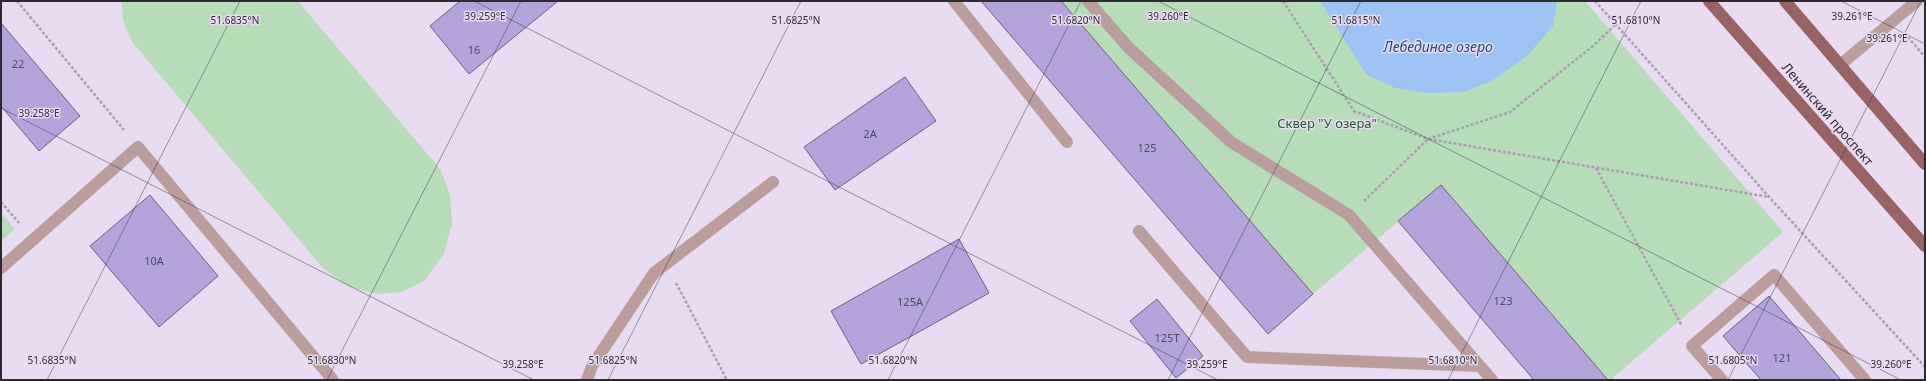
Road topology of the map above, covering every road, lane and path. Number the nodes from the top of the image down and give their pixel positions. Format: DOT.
graph roads {
  1 [pos="17,1"];
  2 [pos="954,1"];
  3 [pos="1088,1"];
  4 [pos="1283,1"];
  5 [pos="1595,1"];
  6 [pos="1709,1"];
  7 [pos="1785,1"];
  8 [pos="1917,1"];
  9 [pos="1615,25"];
  10 [pos="1840,65"];
  11 [pos="1428,139"];
  12 [pos="1067,142"];
  13 [pos="138,146"];
  14 [pos="1925,164"];
  15 [pos="1596,168"];
  16 [pos="773,182"];
  17 [pos="1770,198"];
  18 [pos="1,202"];
  19 [pos="1349,215"];
  20 [pos="1139,231"];
  21 [pos="34,239"];
  22 [pos="1925,246"];
  23 [pos="665,264"];
  24 [pos="1,268"];
  25 [pos="1692,346"];
  26 [pos="1480,366"];
  27 [pos="1925,367"];
  28 [pos="333,380"];
  29 [pos="587,380"];
  30 [pos="727,380"];
  31 [pos="1492,380"];
  32 [pos="1722,380"];
  33 [pos="1865,380"];
  1 -- 13 [label="path"];
  2 -- 12 [label="lane"];
  3 -- 19 [label="lane"];
  4 -- 11 [label="path"];
  5 -- 9 [label="path"];
  6 -- 22 [label="main road, Ленинский проспект"];
  7 -- 10 [label="main road"];
  8 -- 10 [label="lane"];
  9 -- 11 [label="path"];
  9 -- 17 [label="path"];
  10 -- 14 [label="main road"];
  11 -- 15 [label="path"];
  11 -- 19 [label="path"];
  13 -- 21 [label="lane"];
  13 -- 28 [label="lane"];
  15 -- 17 [label="path"];
  15 -- 25 [label="path"];
  16 -- 23 [label="lane"];
  17 -- 27 [label="path"];
  18 -- 21 [label="path"];
  19 -- 26 [label="lane"];
  20 -- 26 [label="lane"];
  21 -- 24 [label="lane"];
  23 -- 29 [label="lane"];
  23 -- 30 [label="path"];
  25 -- 32 [label="lane"];
  25 -- 33 [label="lane"];
  26 -- 31 [label="lane"];
}
